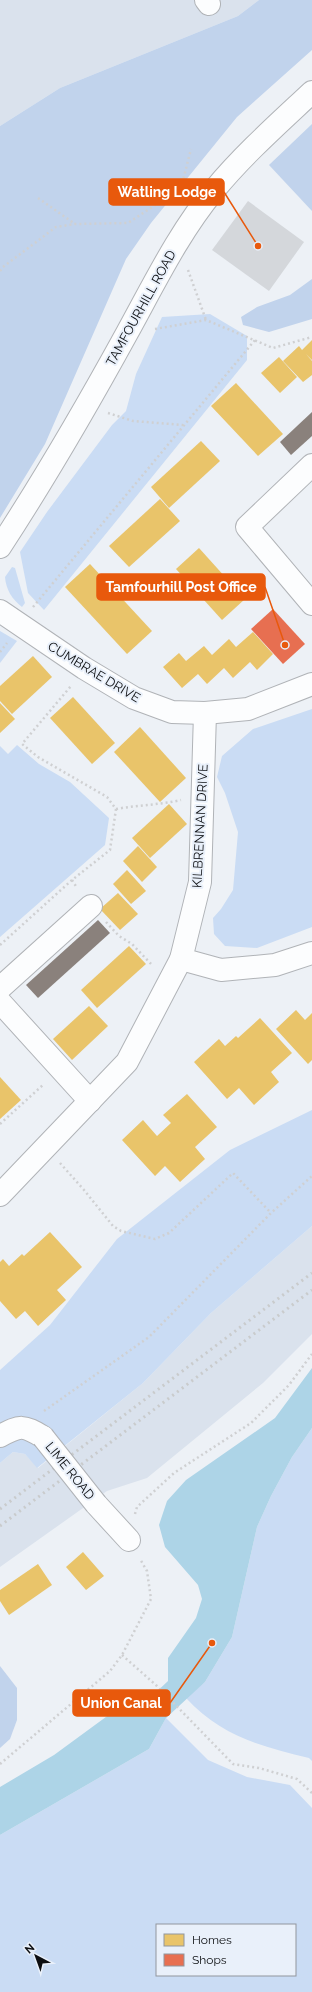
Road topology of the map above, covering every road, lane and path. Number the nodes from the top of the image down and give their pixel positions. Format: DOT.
graph roads {
  1 [pos="312,92"];
  2 [pos="191,149"];
  3 [pos="181,188"];
  4 [pos="215,188"];
  5 [pos="38,198"];
  6 [pos="75,224"];
  7 [pos="169,256"];
  8 [pos="0,271"];
  9 [pos="206,320"];
  10 [pos="127,334"];
  11 [pos="312,337"];
  12 [pos="255,340"];
  13 [pos="86,406"];
  14 [pos="183,425"];
  15 [pos="312,465"];
  16 [pos="0,547"];
  17 [pos="312,604"];
  18 [pos="0,611"];
  19 [pos="20,625"];
  20 [pos="0,652"];
  21 [pos="84,668"];
  22 [pos="312,684"];
  23 [pos="204,713"];
  24 [pos="203,795"];
  25 [pos="116,809"];
  26 [pos="72,880"];
  27 [pos="91,906"];
  28 [pos="0,945"];
  29 [pos="312,953"];
  30 [pos="181,959"];
  31 [pos="170,980"];
  32 [pos="0,988"];
  33 [pos="0,1002"];
  34 [pos="50,1079"];
  35 [pos="90,1101"];
  36 [pos="0,1124"];
  37 [pos="45,1149"];
  38 [pos="312,1176"];
  39 [pos="0,1195"];
  40 [pos="271,1213"];
  41 [pos="312,1354"];
  42 [pos="36,1433"];
  43 [pos="0,1436"];
  44 [pos="150,1495"];
  45 [pos="129,1540"];
  46 [pos="122,1655"];
  47 [pos="0,1764"];
  48 [pos="312,1793"];
  1 -- 4 [label="street, TAMFOURHILL ROAD"];
  2 -- 3 [label="path"];
  3 -- 4 [label="path"];
  3 -- 6 [label="path"];
  4 -- 7 [label="street, TAMFOURHILL ROAD"];
  5 -- 6 [label="path"];
  6 -- 8 [label="path"];
  7 -- 9 [label="path"];
  7 -- 10 [label="street, TAMFOURHILL ROAD"];
  9 -- 10 [label="path"];
  9 -- 12 [label="path"];
  10 -- 13 [label="street, TAMFOURHILL ROAD"];
  11 -- 12 [label="path"];
  12 -- 14 [label="path"];
  13 -- 14 [label="path"];
  13 -- 16 [label="street, TAMFOURHILL ROAD"];
  14 -- 19 [label="path"];
  15 -- 17 [label="street"];
  18 -- 19 [label="street, CUMBRAE DRIVE"];
  19 -- 20 [label="path"];
  19 -- 21 [label="street, CUMBRAE DRIVE"];
  21 -- 23 [label="street, CUMBRAE DRIVE"];
  21 -- 25 [label="path"];
  22 -- 23 [label="street, CUMBRAE DRIVE"];
  23 -- 24 [label="street, KILBRENNAN DRIVE"];
  24 -- 25 [label="path"];
  24 -- 30 [label="street, KILBRENNAN DRIVE"];
  25 -- 26 [label="path"];
  26 -- 27 [label="path"];
  26 -- 28 [label="path"];
  27 -- 31 [label="path"];
  27 -- 32 [label="street"];
  29 -- 30 [label="street"];
  30 -- 31 [label="street, KILBRENNAN DRIVE"];
  31 -- 35 [label="street, KILBRENNAN DRIVE"];
  33 -- 35 [label="street"];
  34 -- 36 [label="path"];
  35 -- 37 [label="street, KILBRENNAN DRIVE"];
  37 -- 39 [label="street, KILBRENNAN DRIVE"];
  37 -- 40 [label="path"];
  38 -- 40 [label="path"];
  40 -- 42 [label="path"];
  41 -- 44 [label="path"];
  42 -- 43 [label="street"];
  42 -- 45 [label="street, LIME ROAD, bridge"];
  45 -- 46 [label="path"];
  46 -- 47 [label="path"];
  46 -- 48 [label="path"];
}
